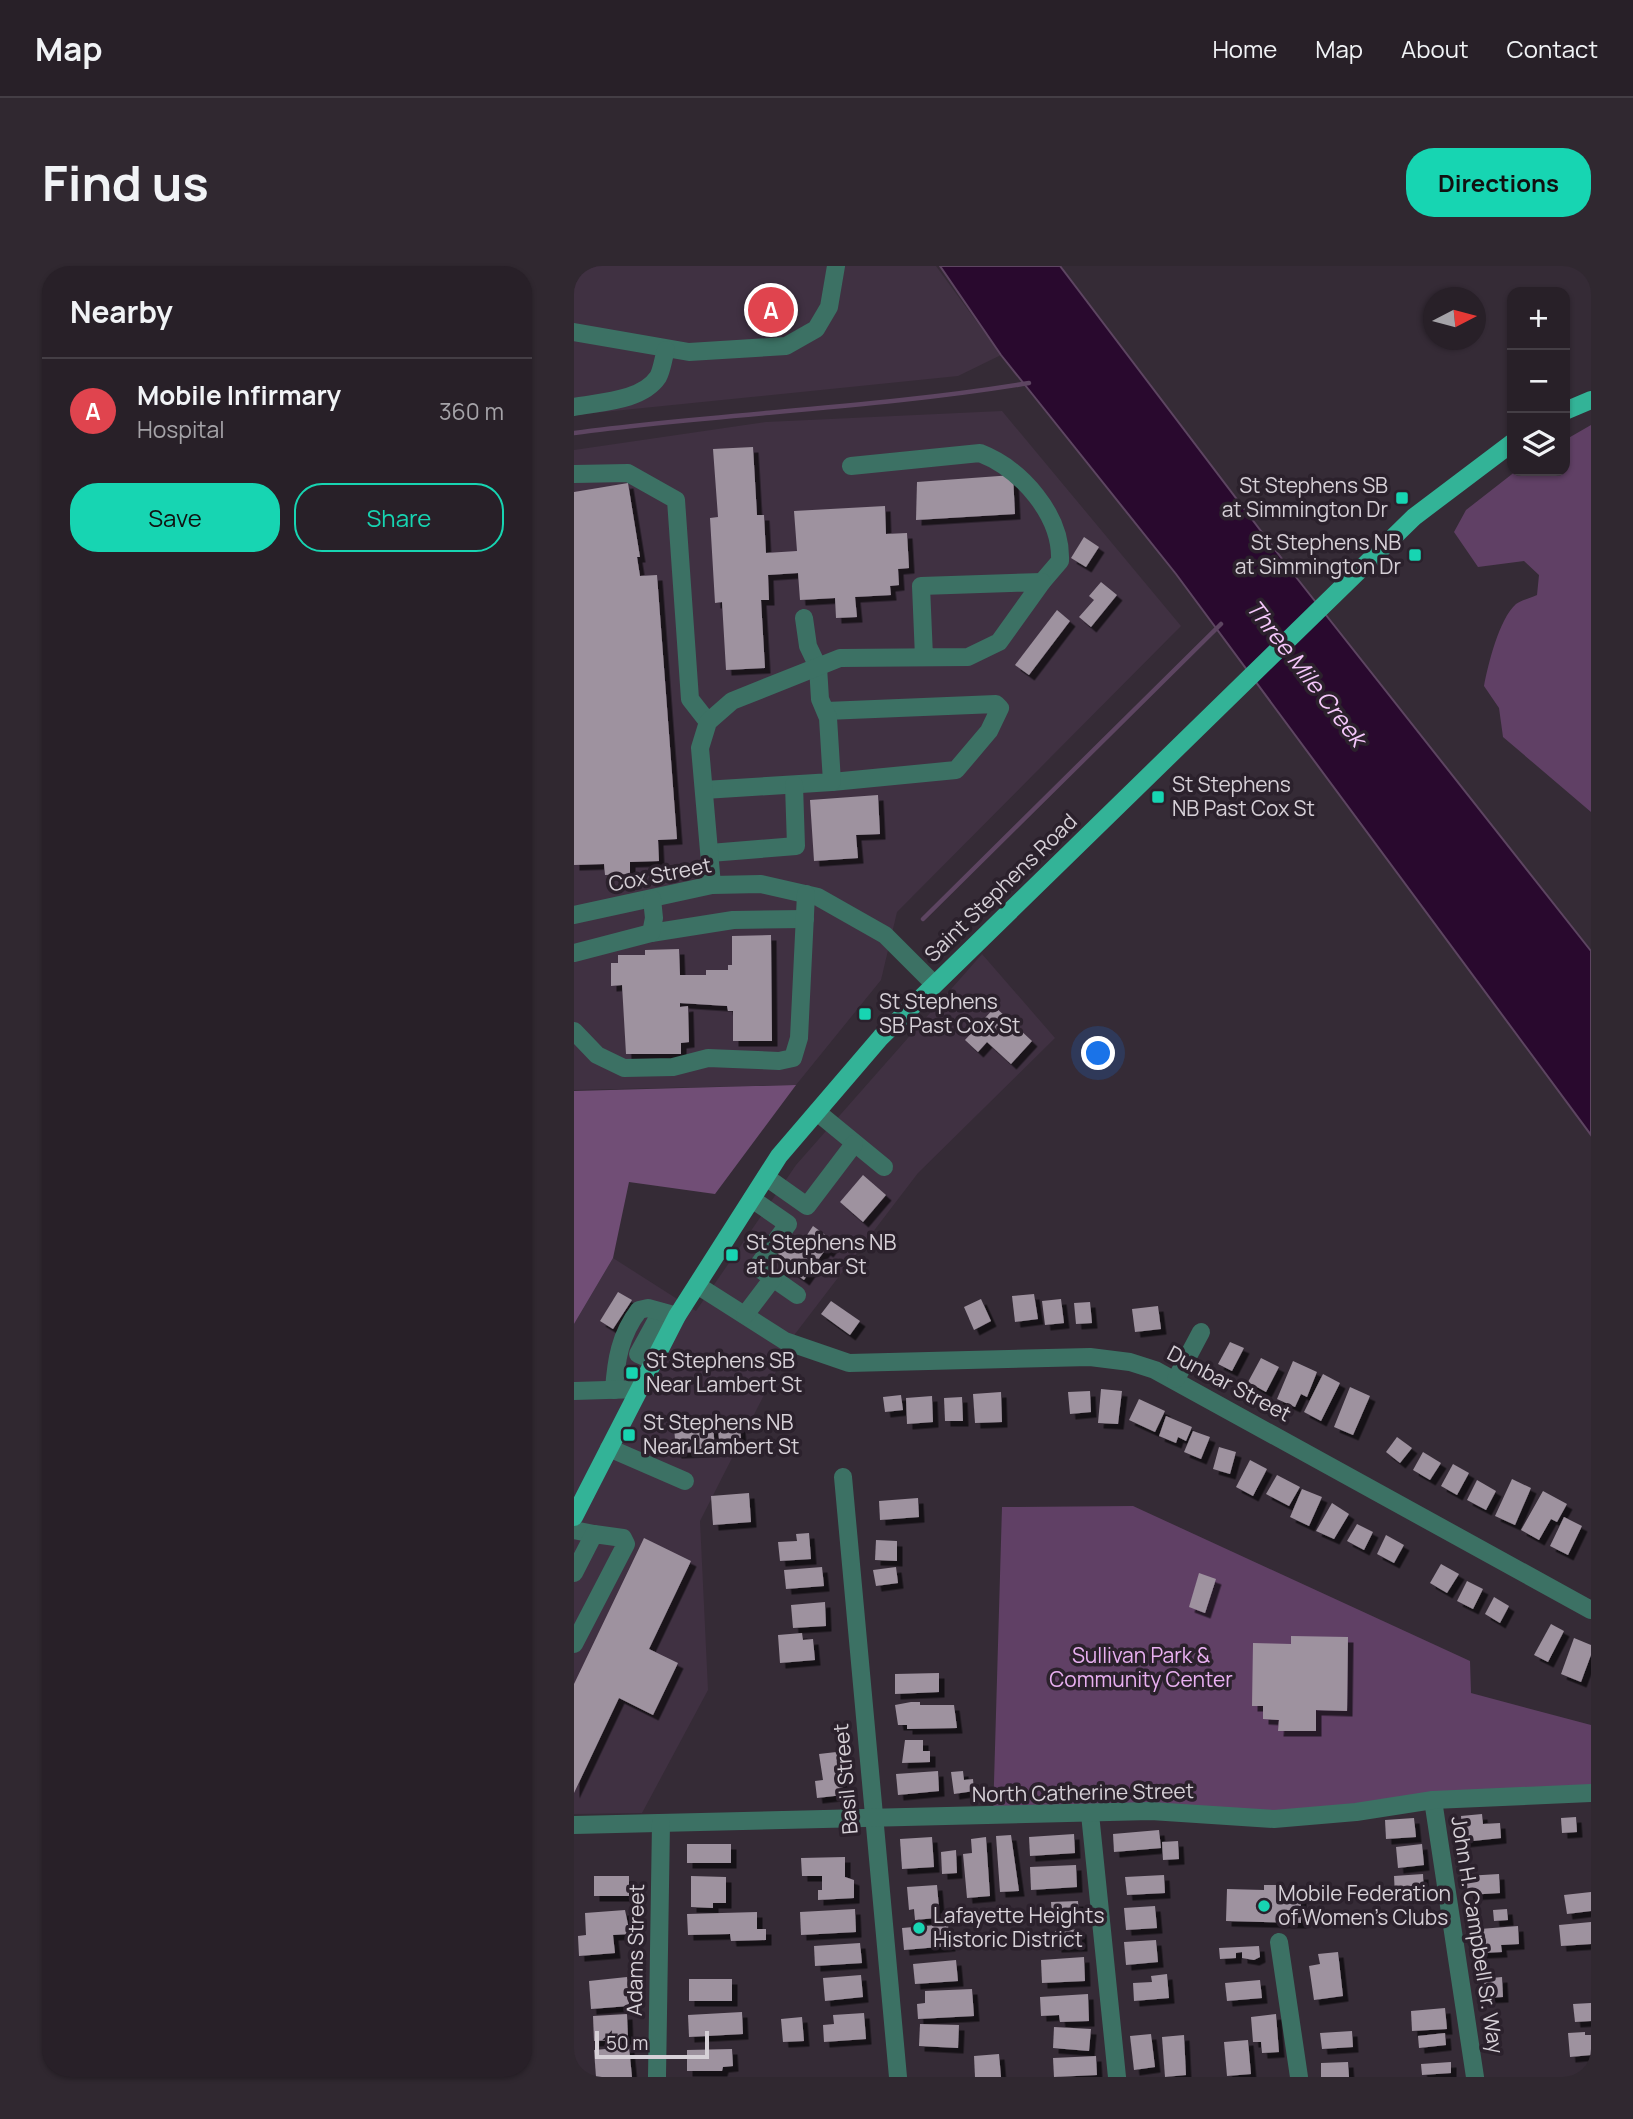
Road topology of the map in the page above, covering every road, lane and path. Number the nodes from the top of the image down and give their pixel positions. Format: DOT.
graph roads {
  1 [pos="836,266"];
  2 [pos="574,332"];
  3 [pos="666,350"];
  4 [pos="1591,400"];
  5 [pos="574,407"];
  6 [pos="1570,409"];
  7 [pos="1507,447"];
  8 [pos="851,466"];
  9 [pos="574,474"];
  10 [pos="1042,582"];
  11 [pos="804,618"];
  12 [pos="923,657"];
  13 [pos="818,667"];
  14 [pos="826,711"];
  15 [pos="708,722"];
  16 [pos="832,782"];
  17 [pos="793,785"];
  18 [pos="704,790"];
  19 [pos="710,853"];
  20 [pos="712,885"];
  21 [pos="806,894"];
  22 [pos="652,899"];
  23 [pos="574,915"];
  24 [pos="805,919"];
  25 [pos="651,933"];
  26 [pos="574,953"];
  27 [pos="934,984"];
  28 [pos="574,1031"];
  29 [pos="817,1112"];
  30 [pos="853,1144"];
  31 [pos="884,1167"];
  32 [pos="766,1177"];
  33 [pos="752,1199"];
  34 [pos="773,1278"];
  35 [pos="697,1285"];
  36 [pos="797,1295"];
  37 [pos="669,1314"];
  38 [pos="745,1315"];
  39 [pos="1201,1332"];
  40 [pos="617,1352"];
  41 [pos="646,1357"];
  42 [pos="1176,1379"];
  43 [pos="639,1389"];
  44 [pos="614,1390"];
  45 [pos="574,1391"];
  46 [pos="610,1448"];
  47 [pos="843,1477"];
  48 [pos="684,1481"];
  49 [pos="574,1517"];
  50 [pos="574,1530"];
  51 [pos="594,1534"];
  52 [pos="574,1573"];
  53 [pos="1591,1610"];
  54 [pos="574,1644"];
  55 [pos="1591,1793"];
  56 [pos="1433,1800"];
  57 [pos="1090,1814"];
  58 [pos="872,1819"];
  59 [pos="661,1823"];
  60 [pos="574,1825"];
  61 [pos="1279,1942"];
  62 [pos="657,2077"];
  63 [pos="898,2077"];
  64 [pos="1116,2077"];
  65 [pos="1299,2077"];
  66 [pos="1475,2077"];
  1 -- 3 [label="street"];
  2 -- 3 [label="street"];
  3 -- 5 [label="street"];
  4 -- 6 [label="main road"];
  7 -- 27 [label="main road, Saint Stephens Road"];
  8 -- 10 [label="street"];
  9 -- 15 [label="street"];
  10 -- 12 [label="street"];
  10 -- 12 [label="street"];
  11 -- 13 [label="street"];
  12 -- 13 [label="street"];
  13 -- 14 [label="street"];
  13 -- 15 [label="street"];
  14 -- 16 [label="street"];
  14 -- 16 [label="street"];
  15 -- 18 [label="street"];
  16 -- 17 [label="street"];
  17 -- 18 [label="street"];
  17 -- 19 [label="street"];
  18 -- 19 [label="street"];
  19 -- 20 [label="street"];
  20 -- 21 [label="street, Cox Street"];
  20 -- 22 [label="street, Cox Street"];
  21 -- 24 [label="street"];
  21 -- 27 [label="street, Cox Street"];
  22 -- 23 [label="street, Cox Street"];
  22 -- 25 [label="street"];
  24 -- 25 [label="street"];
  24 -- 28 [label="street"];
  25 -- 26 [label="street"];
  27 -- 29 [label="main road, Saint Stephens Road"];
  29 -- 30 [label="street"];
  29 -- 32 [label="main road, Saint Stephens Road"];
  30 -- 31 [label="street"];
  30 -- 32 [label="street"];
  32 -- 33 [label="main road, Saint Stephens Road"];
  33 -- 34 [label="street"];
  33 -- 35 [label="main road, Saint Stephens Road"];
  34 -- 36 [label="street"];
  34 -- 38 [label="street"];
  35 -- 37 [label="main road, Saint Stephens Road"];
  35 -- 38 [label="street, Dunbar Street"];
  37 -- 40 [label="street"];
  37 -- 41 [label="main road, Saint Stephens Road"];
  38 -- 42 [label="street, Dunbar Street"];
  39 -- 42 [label="street"];
  40 -- 41 [label="street"];
  40 -- 44 [label="street"];
  41 -- 43 [label="main road, Saint Stephens Road"];
  42 -- 53 [label="street, Dunbar Street"];
  43 -- 44 [label="street"];
  43 -- 46 [label="main road, Saint Stephens Road"];
  44 -- 45 [label="street"];
  46 -- 48 [label="street"];
  46 -- 49 [label="main road, Saint Stephens Road"];
  47 -- 58 [label="street, Basil Street"];
  50 -- 51 [label="street"];
  51 -- 52 [label="street"];
  51 -- 54 [label="street"];
  55 -- 56 [label="street, North Catherine Street"];
  56 -- 57 [label="street, North Catherine Street"];
  56 -- 66 [label="street, John H. Campbell Sr. Way"];
  57 -- 58 [label="street, North Catherine Street"];
  57 -- 64 [label="street"];
  58 -- 59 [label="street, North Catherine Street"];
  58 -- 63 [label="street, Basil Street"];
  59 -- 60 [label="street, North Catherine Street"];
  59 -- 62 [label="street, Adams Street"];
  61 -- 65 [label="street"];
}
